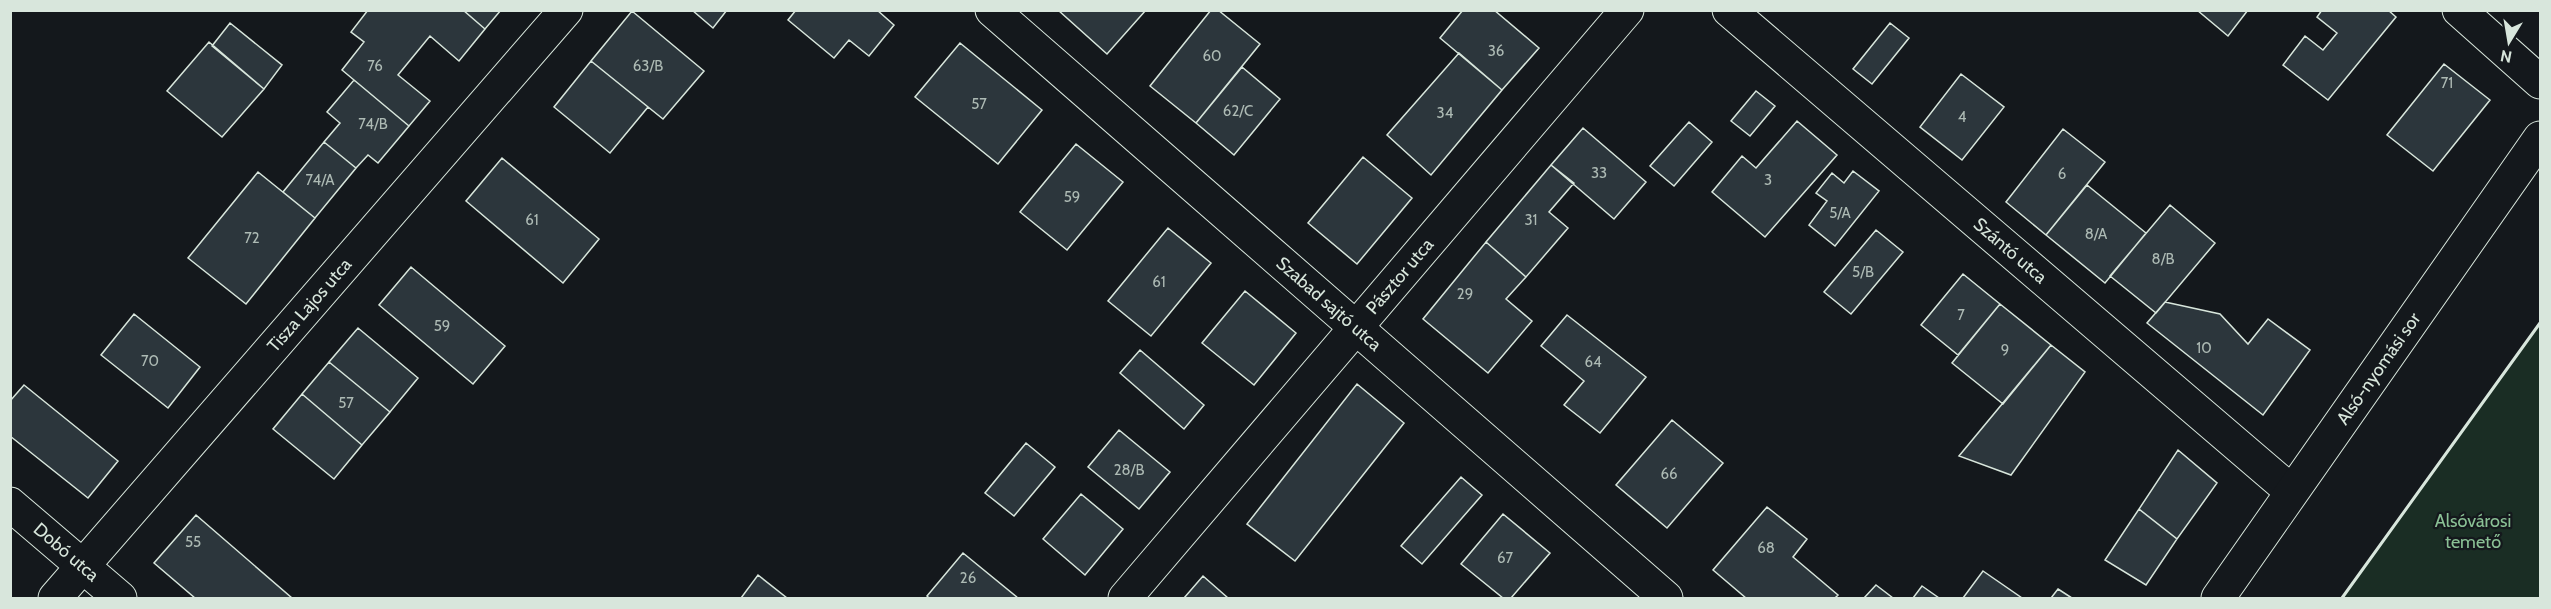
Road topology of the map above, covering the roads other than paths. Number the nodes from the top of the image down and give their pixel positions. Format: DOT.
graph roads {
  1 [pos="566,10"];
  2 [pos="992,10"];
  3 [pos="1627,10"];
  4 [pos="1729,10"];
  5 [pos="2458,10"];
  6 [pos="2541,82"];
  7 [pos="2541,138"];
  8 [pos="1356,329"];
  9 [pos="2291,491"];
  10 [pos="10,504"];
  11 [pos="82,566"];
  12 [pos="55,598"];
  13 [pos="120,598"];
  14 [pos="1125,598"];
  15 [pos="1666,598"];
  16 [pos="2218,598"];
  1 -- 11 [label="street, Tisza Lajos utca"];
  2 -- 8 [label="street, Szabad sajtó utca"];
  3 -- 8 [label="street, Pásztor utca"];
  4 -- 9 [label="street, Szántó utca"];
  5 -- 6 [label="street"];
  7 -- 9 [label="street, Alsó-nyomási sor"];
  8 -- 14 [label="street, Pásztor utca"];
  8 -- 15 [label="street, Szabad sajtó utca"];
  9 -- 16 [label="street, Alsó-nyomási sor"];
  10 -- 11 [label="street, Dobó utca"];
  11 -- 12 [label="street, Tisza Lajos utca"];
  11 -- 13 [label="street, Dobó utca"];
}
